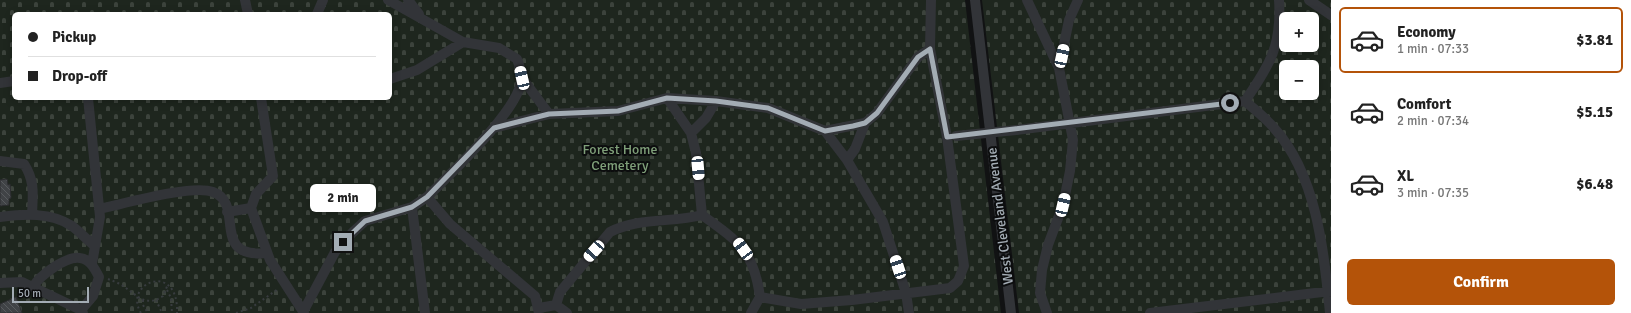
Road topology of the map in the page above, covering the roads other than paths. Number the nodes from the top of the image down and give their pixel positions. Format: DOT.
graph roads {
  1 [pos="245,0"];
  2 [pos="323,0"];
  3 [pos="388,0"];
  4 [pos="408,0"];
  5 [pos="931,0"];
  6 [pos="975,0"];
  7 [pos="1027,0"];
  8 [pos="1078,0"];
  9 [pos="1279,0"];
  10 [pos="1309,0"];
  11 [pos="248,12"];
  12 [pos="318,12"];
  13 [pos="1331,15"];
  14 [pos="421,17"];
  15 [pos="463,42"];
  16 [pos="930,49"];
  17 [pos="1059,68"];
  18 [pos="392,78"];
  19 [pos="522,78"];
  20 [pos="12,81"];
  21 [pos="0,83"];
  22 [pos="667,98"];
  23 [pos="88,100"];
  24 [pos="261,100"];
  25 [pos="716,101"];
  26 [pos="1245,101"];
  27 [pos="549,114"];
  28 [pos="865,123"];
  29 [pos="1070,123"];
  30 [pos="494,128"];
  31 [pos="825,131"];
  32 [pos="691,133"];
  33 [pos="951,136"];
  34 [pos="848,160"];
  35 [pos="0,161"];
  36 [pos="427,197"];
  37 [pos="412,207"];
  38 [pos="251,208"];
  39 [pos="99,210"];
  40 [pos="227,212"];
  41 [pos="32,214"];
  42 [pos="702,215"];
  43 [pos="0,217"];
  44 [pos="95,246"];
  45 [pos="267,253"];
  46 [pos="92,264"];
  47 [pos="0,284"];
  48 [pos="33,287"];
  49 [pos="1330,291"];
  50 [pos="906,293"];
  51 [pos="760,298"];
  52 [pos="556,305"];
  53 [pos="800,308"];
  54 [pos="539,311"];
  55 [pos="82,312"];
  56 [pos="303,313"];
  57 [pos="425,313"];
  58 [pos="566,313"];
  59 [pos="751,313"];
  60 [pos="909,313"];
  61 [pos="1011,313"];
  62 [pos="1047,313"];
  63 [pos="1150,313"];
  64 [pos="1330,313"];
  1 -- 11 [label="street"];
  2 -- 12 [label="street"];
  3 -- 14 [label="street"];
  4 -- 14 [label="street"];
  5 -- 16 [label="street"];
  6 -- 61 [label="street, West Cleveland Avenue"];
  7 -- 17 [label="street"];
  8 -- 17 [label="street"];
  9 -- 26 [label="street"];
  10 -- 13 [label="street"];
  14 -- 15 [label="street"];
  15 -- 18 [label="street"];
  15 -- 19 [label="street"];
  16 -- 28 [label="street"];
  16 -- 33 [label="street"];
  17 -- 29 [label="street"];
  19 -- 27 [label="street"];
  19 -- 30 [label="street"];
  20 -- 21 [label="street"];
  22 -- 25 [label="street"];
  22 -- 27 [label="street"];
  22 -- 32 [label="street"];
  23 -- 39 [label="street"];
  24 -- 38 [label="street"];
  25 -- 31 [label="street"];
  25 -- 32 [label="street"];
  26 -- 29 [label="street"];
  26 -- 49 [label="street"];
  27 -- 30 [label="street"];
  28 -- 31 [label="street"];
  28 -- 34 [label="street"];
  29 -- 33 [label="street, bridge"];
  29 -- 62 [label="street"];
  30 -- 36 [label="street"];
  31 -- 34 [label="street"];
  32 -- 42 [label="street"];
  33 -- 50 [label="street"];
  34 -- 50 [label="street"];
  35 -- 41 [label="street"];
  36 -- 37 [label="street"];
  36 -- 54 [label="street"];
  37 -- 56 [label="street"];
  37 -- 57 [label="street"];
  38 -- 40 [label="street"];
  38 -- 45 [label="street"];
  39 -- 40 [label="street"];
  39 -- 44 [label="street"];
  40 -- 45 [label="street"];
  41 -- 43 [label="street"];
  41 -- 44 [label="street"];
  42 -- 51 [label="street"];
  42 -- 52 [label="street"];
  44 -- 46 [label="street"];
  45 -- 56 [label="street"];
  46 -- 48 [label="street"];
  46 -- 55 [label="street"];
  47 -- 48 [label="street"];
  48 -- 55 [label="street"];
  49 -- 63 [label="street"];
  49 -- 64 [label="street"];
  50 -- 53 [label="street"];
  50 -- 60 [label="street"];
  51 -- 53 [label="street"];
  51 -- 59 [label="street"];
  52 -- 54 [label="street"];
  52 -- 58 [label="street"];
}
